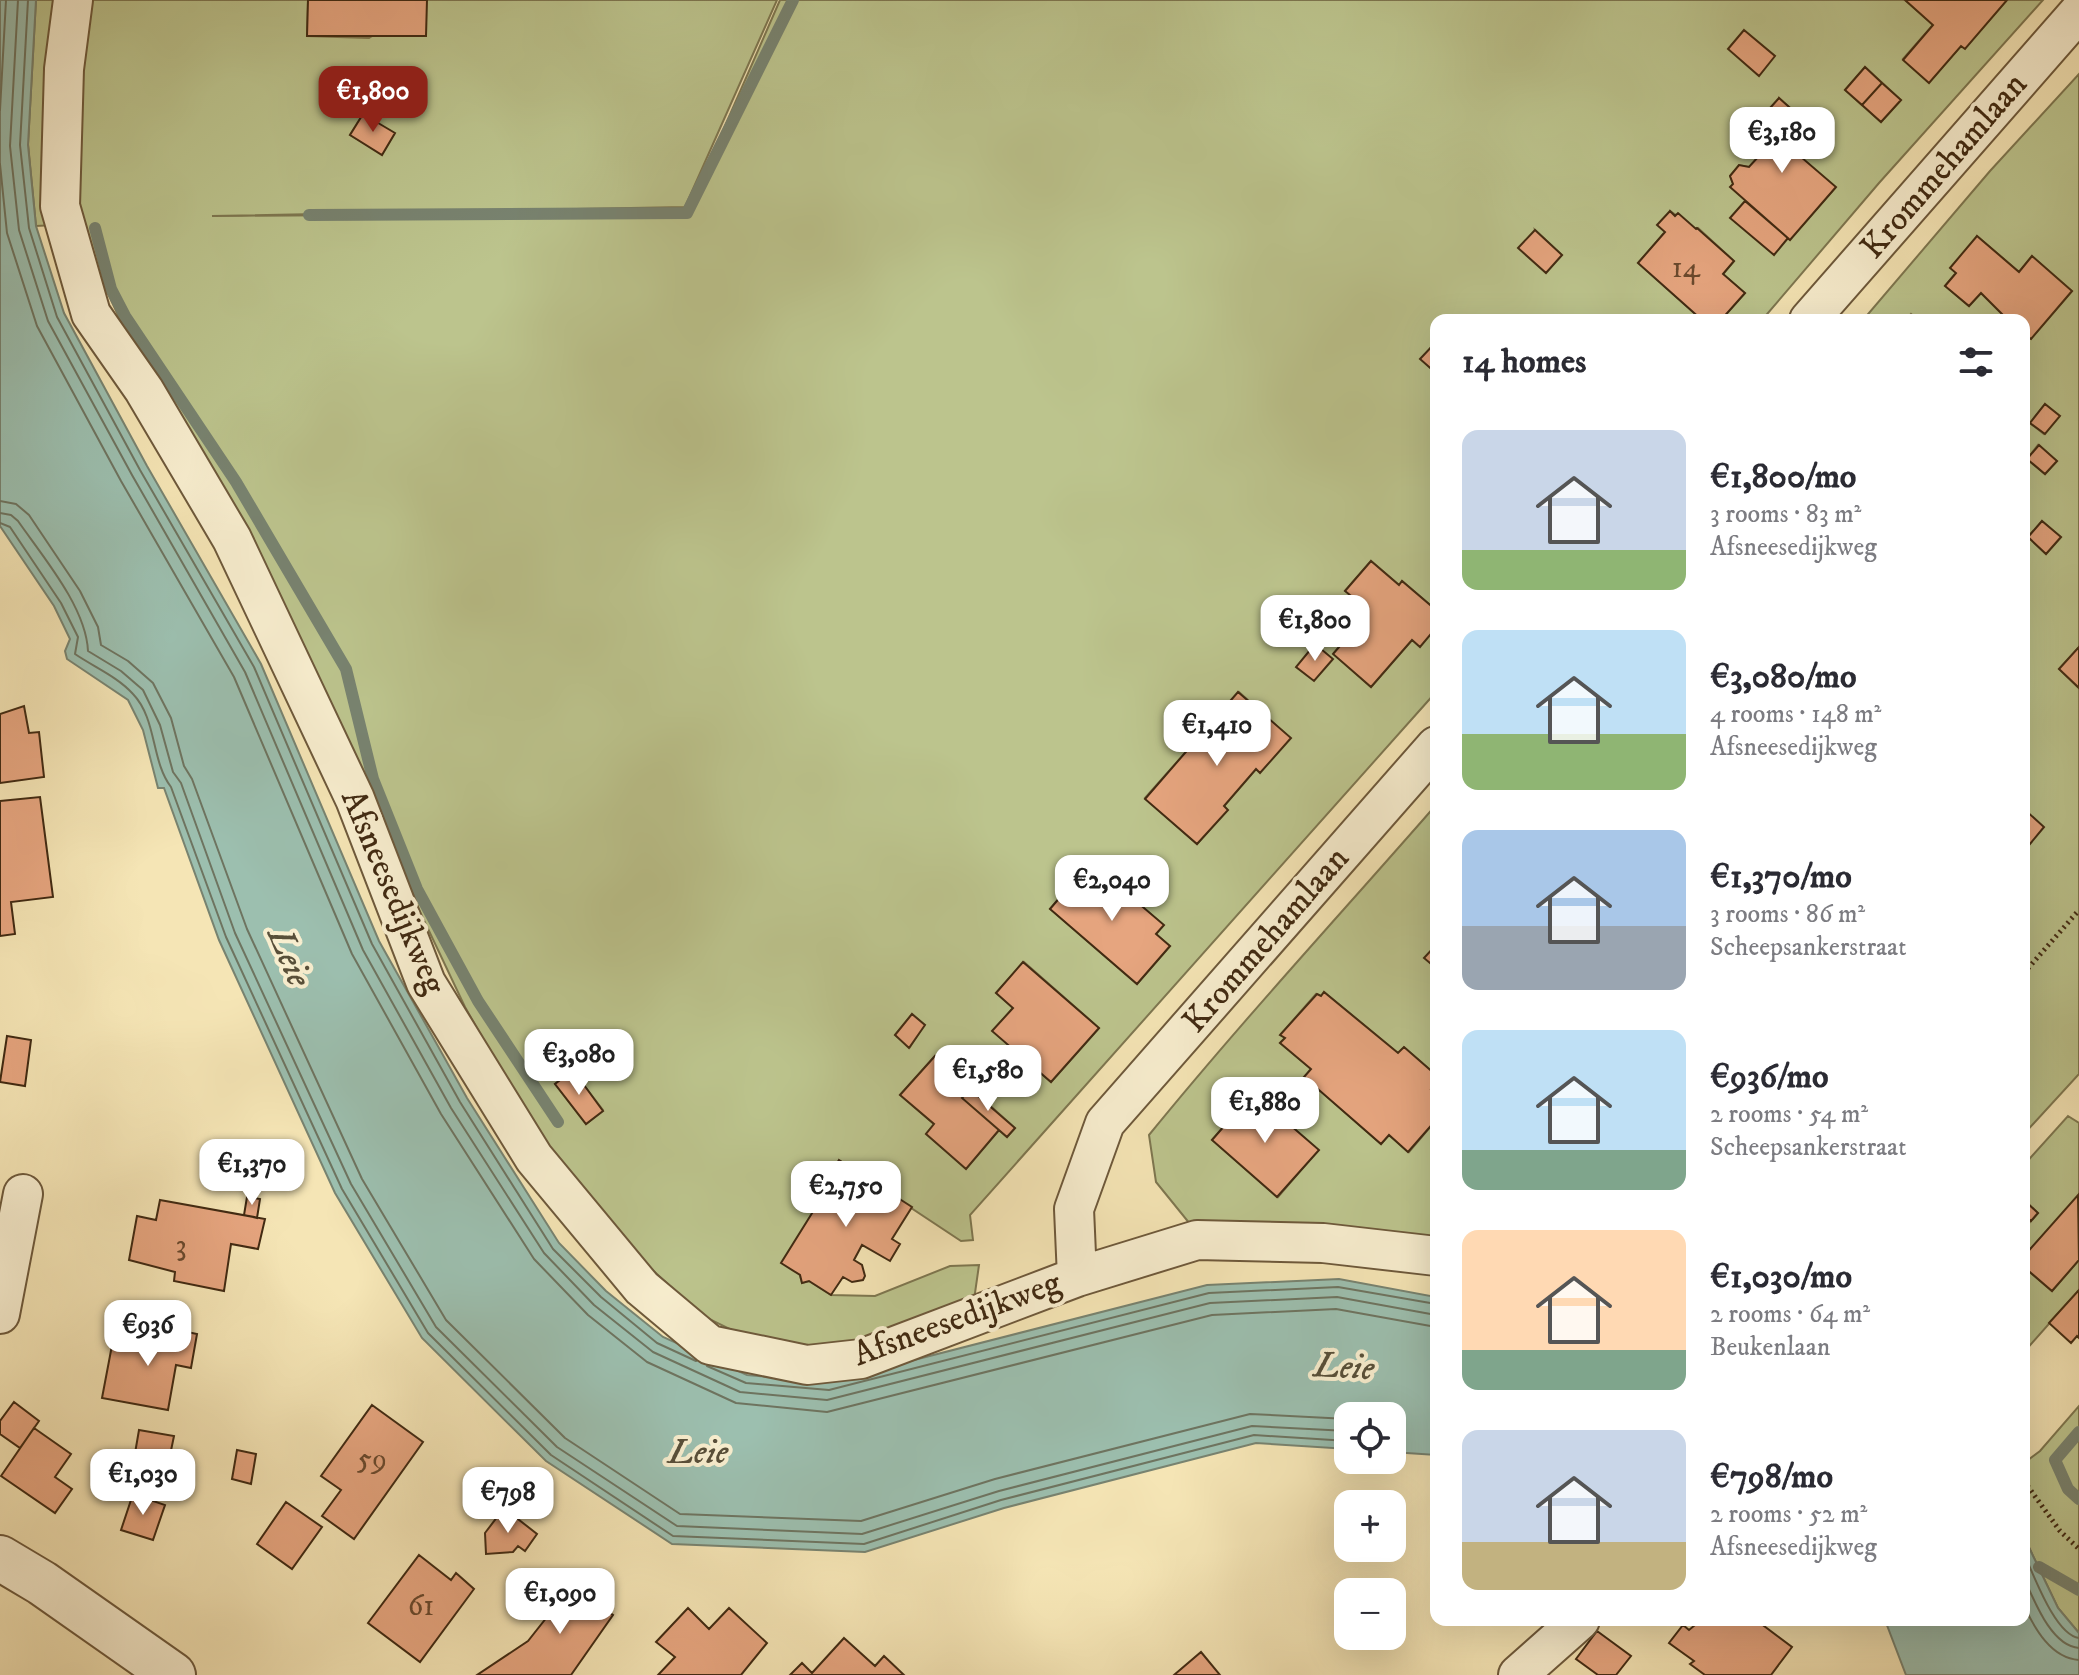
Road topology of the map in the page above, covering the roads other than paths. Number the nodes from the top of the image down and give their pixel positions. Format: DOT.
graph roads {
  1 [pos="73,0"];
  2 [pos="2079,12"];
  3 [pos="1814,314"];
  4 [pos="1430,753"];
  5 [pos="23,1194"];
  6 [pos="1430,1255"];
  7 [pos="1077,1277"];
  8 [pos="0,1314"];
  9 [pos="0,1558"];
  10 [pos="1573,1626"];
  11 [pos="173,1675"];
  12 [pos="1518,1675"];
  1 -- 7 [label="street, Afsneesedijkweg"];
  2 -- 3 [label="street, Krommehamlaan"];
  4 -- 7 [label="street, Krommehamlaan"];
  5 -- 8 [label="street"];
  6 -- 7 [label="street, Afsneesedijkweg"];
  9 -- 11 [label="street"];
  10 -- 12 [label="street"];
}
